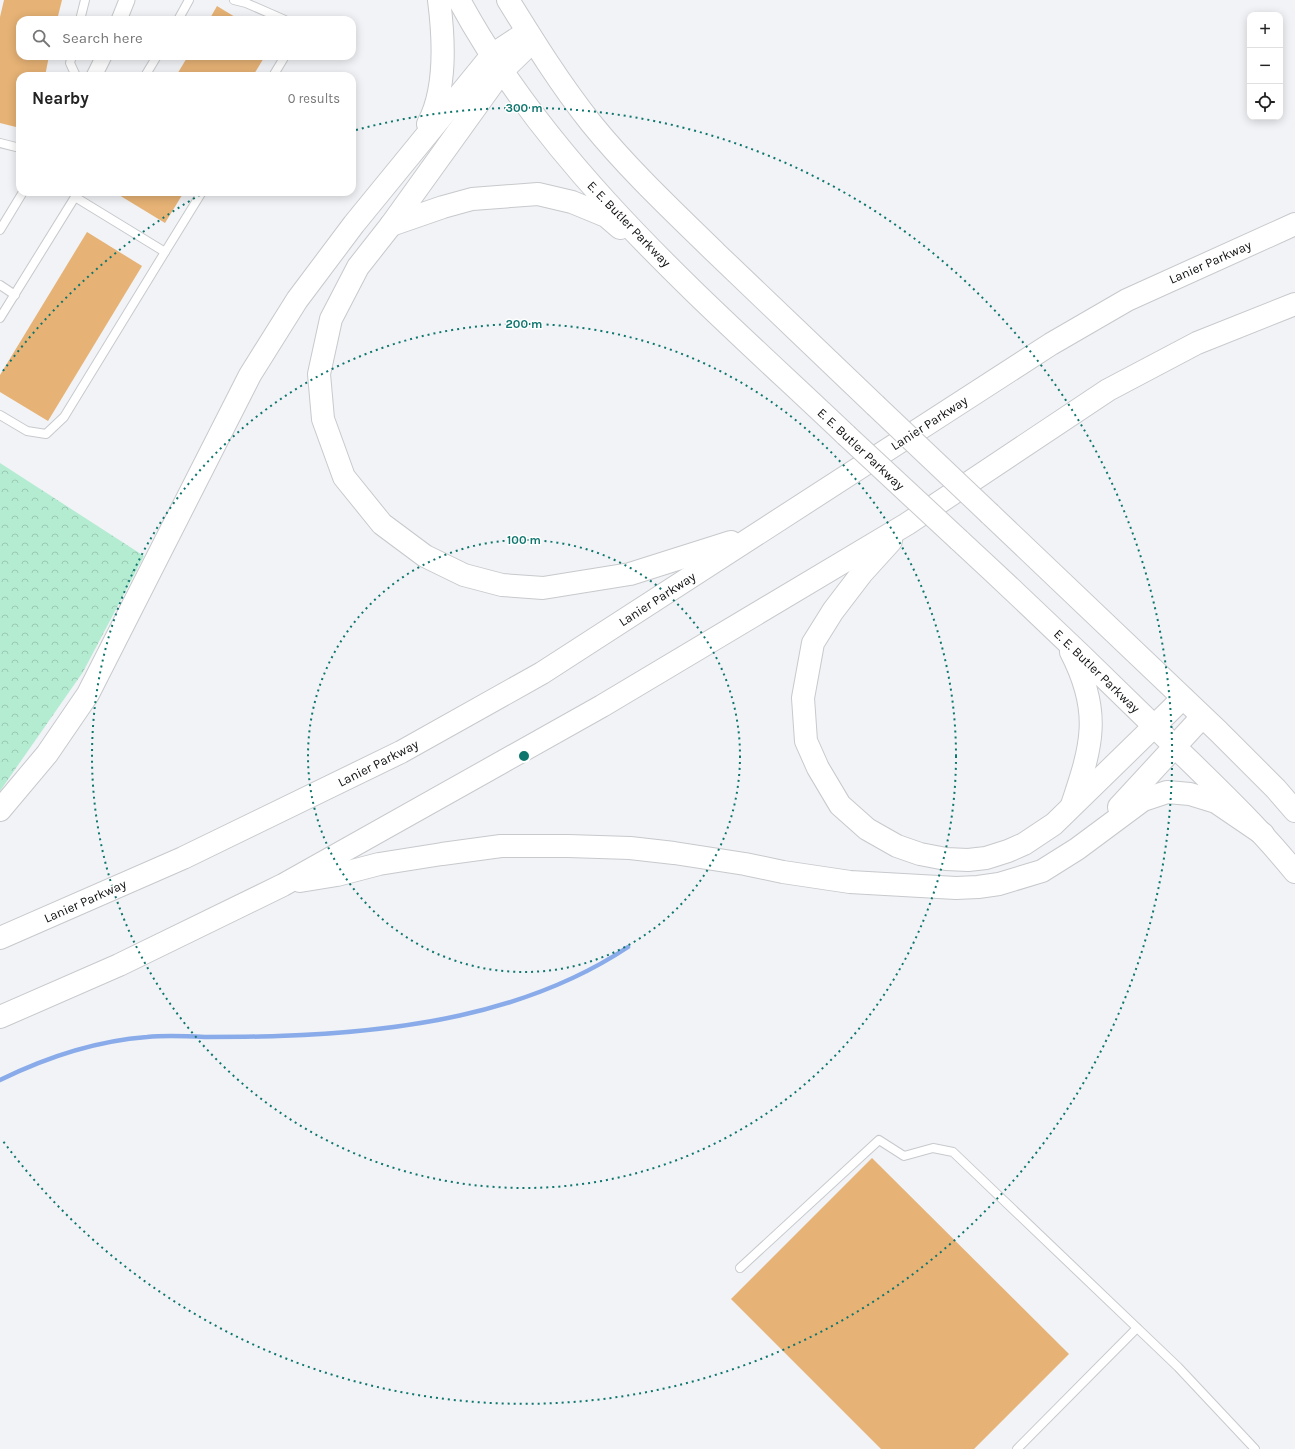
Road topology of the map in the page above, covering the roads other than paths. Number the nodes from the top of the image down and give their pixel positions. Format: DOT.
graph roads {
  1 [pos="85,0"];
  2 [pos="127,0"];
  3 [pos="189,0"];
  4 [pos="234,0"];
  5 [pos="439,0"];
  6 [pos="459,0"];
  7 [pos="508,0"];
  8 [pos="81,16"];
  9 [pos="121,16"];
  10 [pos="180,16"];
  11 [pos="276,16"];
  12 [pos="530,36"];
  13 [pos="71,60"];
  14 [pos="102,60"];
  15 [pos="155,60"];
  16 [pos="283,60"];
  17 [pos="497,63"];
  18 [pos="74,72"];
  19 [pos="96,72"];
  20 [pos="147,72"];
  21 [pos="275,72"];
  22 [pos="0,143"];
  23 [pos="16,147"];
  24 [pos="416,147"];
  25 [pos="21,196"];
  26 [pos="74,196"];
  27 [pos="78,196"];
  28 [pos="200,196"];
  29 [pos="1295,224"];
  30 [pos="391,225"];
  31 [pos="0,230"];
  32 [pos="165,252"];
  33 [pos="0,285"];
  34 [pos="694,291"];
  35 [pos="15,294"];
  36 [pos="1295,304"];
  37 [pos="0,318"];
  38 [pos="0,415"];
  39 [pos="907,524"];
  40 [pos="759,533"];
  41 [pos="1064,639"];
  42 [pos="1183,698"];
  43 [pos="1202,717"];
  44 [pos="1154,727"];
  45 [pos="1174,746"];
  46 [pos="1071,807"];
  47 [pos="0,810"];
  48 [pos="1295,811"];
  49 [pos="1263,834"];
  50 [pos="1095,836"];
  51 [pos="1295,872"];
  52 [pos="283,884"];
  53 [pos="0,938"];
  54 [pos="0,1017"];
  55 [pos="740,1268"];
  56 [pos="1137,1328"];
  57 [pos="1017,1449"];
  58 [pos="1255,1449"];
  1 -- 8 [label="lane"];
  2 -- 9 [label="street"];
  3 -- 10 [label="lane"];
  4 -- 11 [label="lane"];
  5 -- 24 [label="highway"];
  6 -- 17 [label="highway, E. E. Butler Parkway"];
  7 -- 12 [label="highway"];
  12 -- 17 [label="highway"];
  12 -- 42 [label="highway, bridge"];
  13 -- 18 [label="lane"];
  14 -- 19 [label="street"];
  15 -- 20 [label="lane"];
  16 -- 21 [label="lane"];
  17 -- 24 [label="highway"];
  17 -- 30 [label="highway"];
  17 -- 34 [label="highway, E. E. Butler Parkway"];
  22 -- 23 [label="lane"];
  24 -- 47 [label="highway"];
  25 -- 31 [label="lane"];
  26 -- 35 [label="lane"];
  27 -- 32 [label="lane"];
  28 -- 32 [label="lane"];
  29 -- 40 [label="highway, Lanier Parkway"];
  30 -- 34 [label="highway"];
  30 -- 40 [label="highway"];
  32 -- 38 [label="lane"];
  33 -- 35 [label="lane"];
  34 -- 41 [label="highway, E. E. Butler Parkway, bridge"];
  35 -- 37 [label="lane"];
  36 -- 39 [label="highway"];
  39 -- 46 [label="highway"];
  39 -- 52 [label="highway"];
  40 -- 53 [label="highway, Lanier Parkway"];
  41 -- 44 [label="highway, E. E. Butler Parkway"];
  41 -- 46 [label="highway"];
  42 -- 43 [label="highway"];
  42 -- 44 [label="highway"];
  43 -- 45 [label="highway"];
  43 -- 48 [label="highway"];
  44 -- 45 [label="highway, E. E. Butler Parkway"];
  44 -- 46 [label="highway"];
  45 -- 49 [label="highway, E. E. Butler Parkway"];
  45 -- 50 [label="highway"];
  49 -- 50 [label="highway"];
  49 -- 51 [label="highway, E. E. Butler Parkway"];
  50 -- 52 [label="highway"];
  52 -- 54 [label="highway"];
  55 -- 56 [label="lane"];
  56 -- 57 [label="lane"];
  56 -- 58 [label="lane"];
}
